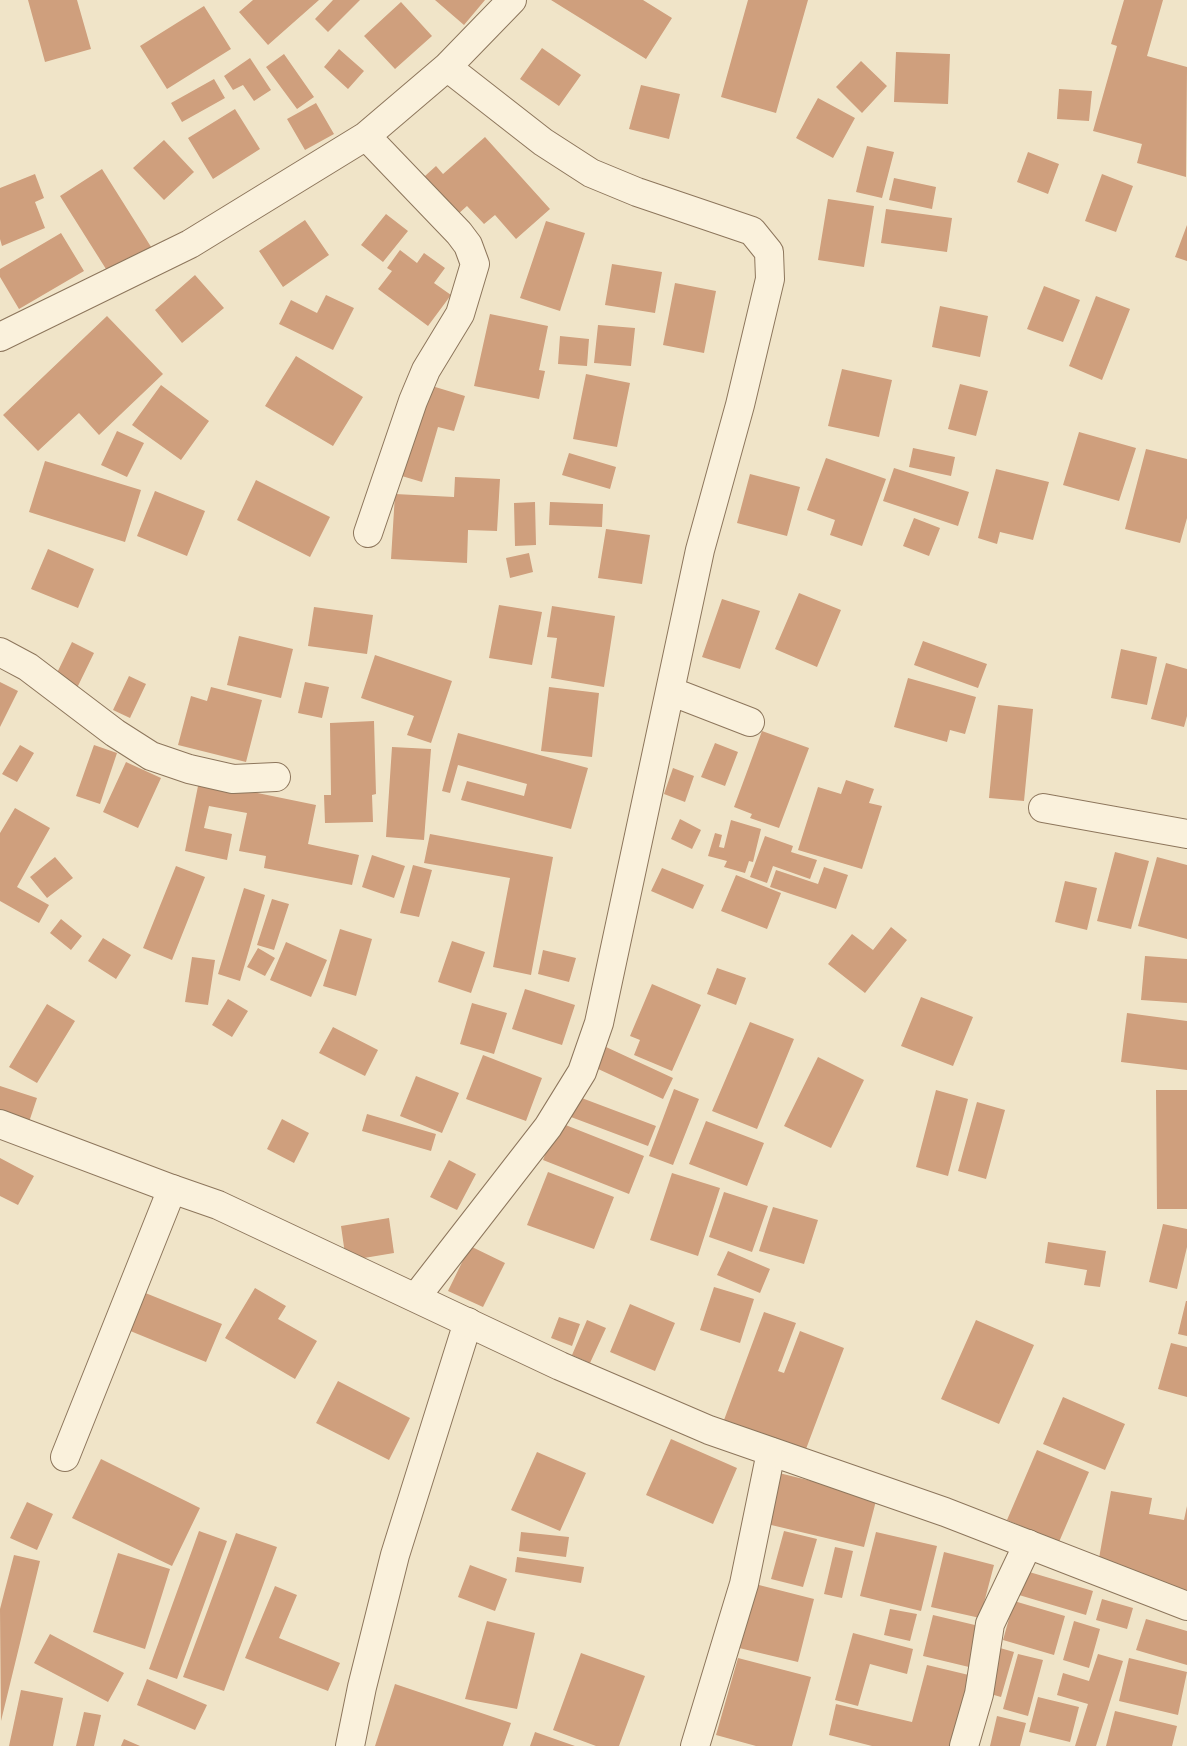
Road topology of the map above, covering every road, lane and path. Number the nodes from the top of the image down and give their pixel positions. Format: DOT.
graph roads {
  1 [pos="512,0"];
  2 [pos="447,68"];
  3 [pos="366,136"];
  4 [pos="0,336"];
  5 [pos="368,533"];
  6 [pos="0,652"];
  7 [pos="670,691"];
  8 [pos="750,722"];
  9 [pos="276,777"];
  10 [pos="1043,808"];
  11 [pos="1187,834"];
  12 [pos="0,1124"];
  13 [pos="172,1189"];
  14 [pos="416,1297"];
  15 [pos="468,1322"];
  16 [pos="770,1452"];
  17 [pos="64,1457"];
  18 [pos="1028,1544"];
  19 [pos="1187,1606"];
  20 [pos="350,1746"];
  21 [pos="695,1746"];
  22 [pos="964,1746"];
  1 -- 2 [label="street"];
  2 -- 3 [label="street"];
  2 -- 7 [label="street"];
  3 -- 4 [label="street"];
  3 -- 5 [label="street"];
  6 -- 9 [label="street"];
  7 -- 8 [label="street"];
  7 -- 14 [label="street"];
  10 -- 11 [label="street"];
  12 -- 13 [label="street"];
  13 -- 14 [label="street"];
  13 -- 17 [label="street"];
  14 -- 15 [label="street"];
  15 -- 16 [label="street"];
  15 -- 20 [label="street"];
  16 -- 18 [label="street"];
  16 -- 21 [label="street"];
  18 -- 19 [label="street"];
  18 -- 22 [label="street"];
}
